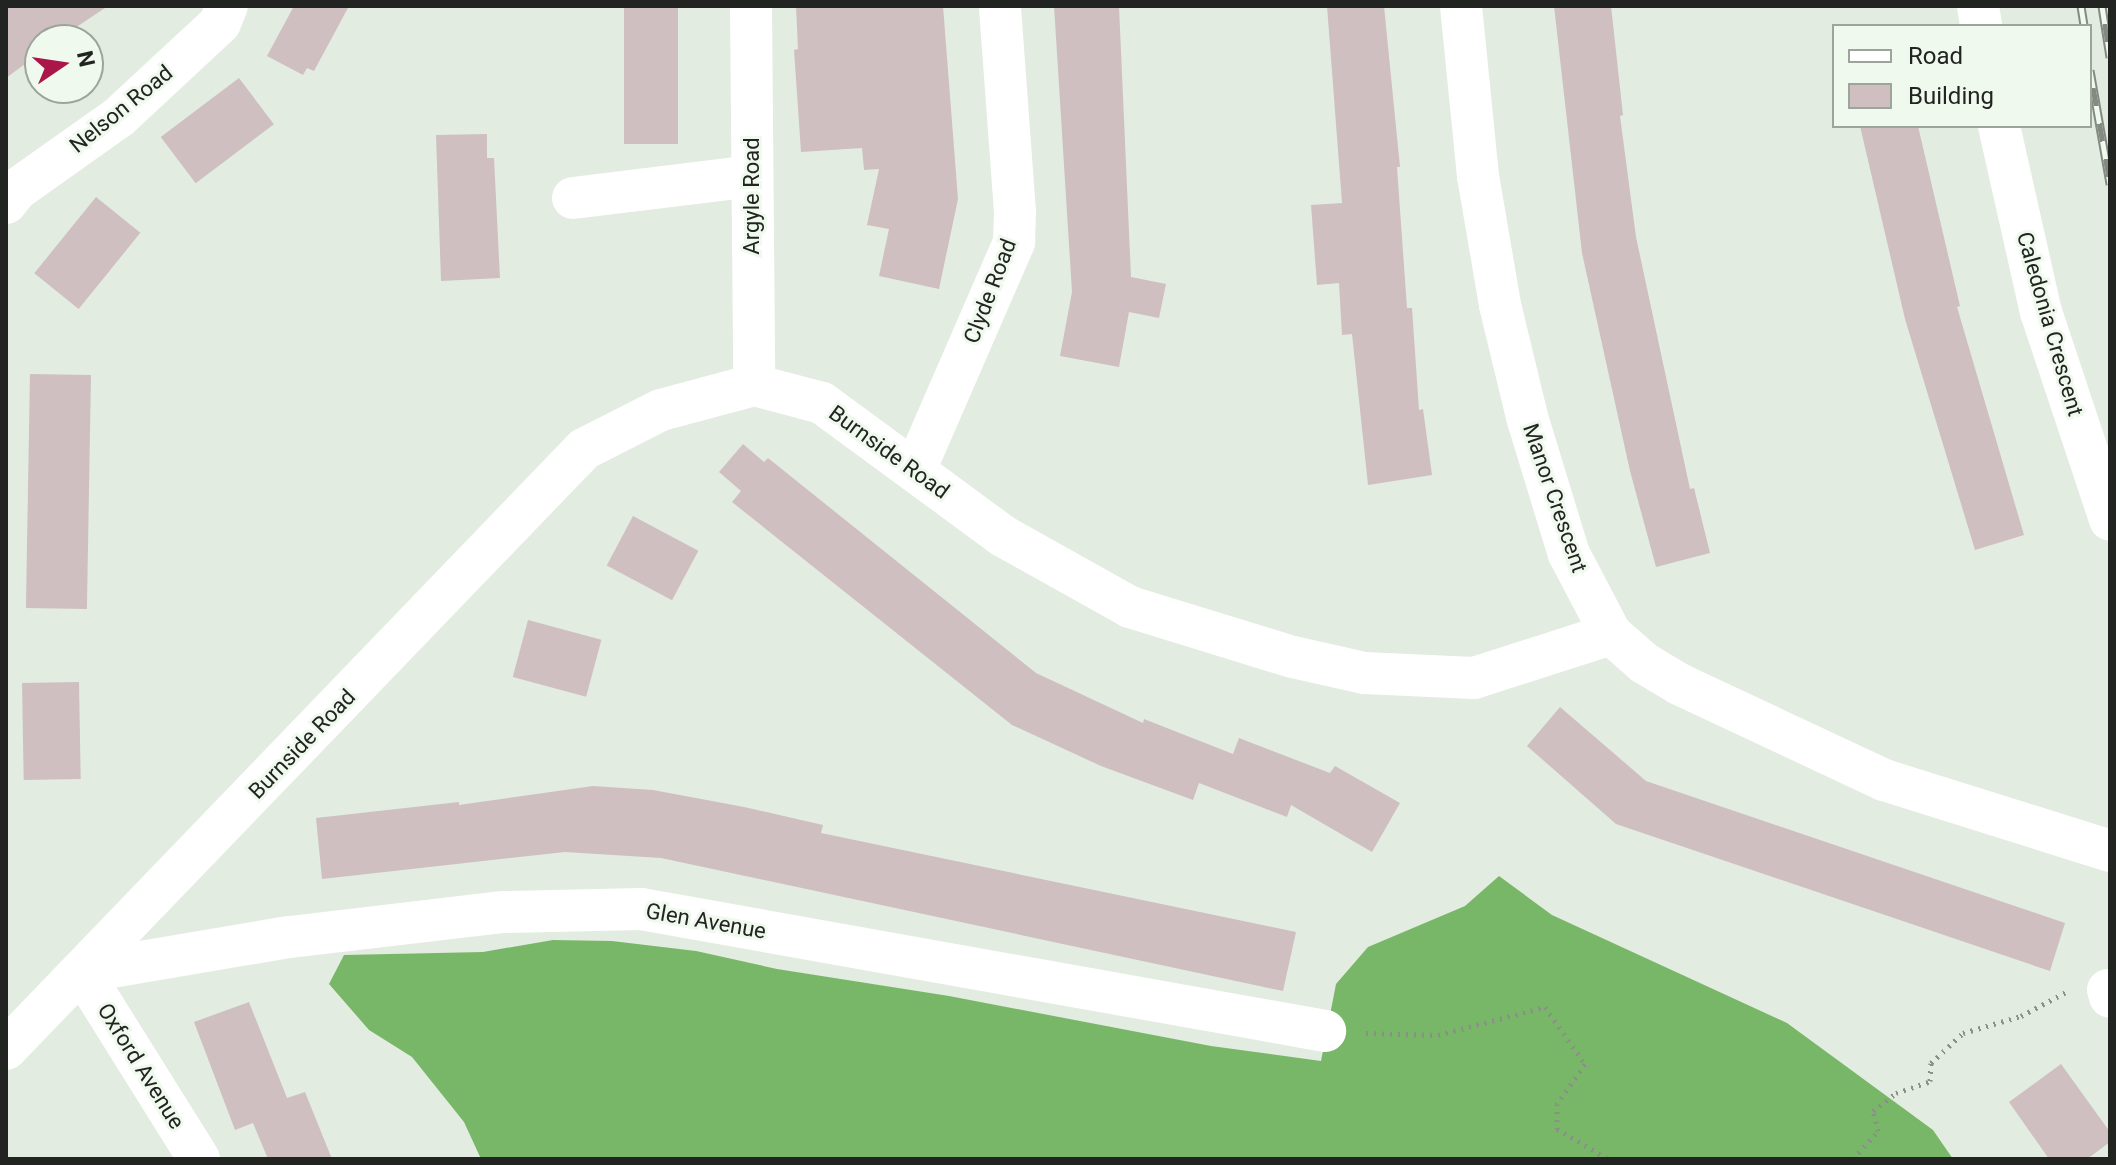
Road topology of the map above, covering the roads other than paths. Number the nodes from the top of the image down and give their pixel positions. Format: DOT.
graph roads {
  1 [pos="227,6"];
  2 [pos="751,6"];
  3 [pos="1000,6"];
  4 [pos="1461,6"];
  5 [pos="1999,128"];
  6 [pos="752,176"];
  7 [pos="573,198"];
  8 [pos="6,203"];
  9 [pos="754,385"];
  10 [pos="915,470"];
  11 [pos="2110,520"];
  12 [pos="1611,634"];
  13 [pos="2110,851"];
  14 [pos="82,972"];
  15 [pos="1325,1031"];
  16 [pos="6,1049"];
  17 [pos="199,1159"];
  1 -- 8 [label="street, Nelson Road"];
  2 -- 6 [label="street, Argyle Road"];
  3 -- 10 [label="street, Clyde Road"];
  4 -- 12 [label="street, Manor Crescent"];
  5 -- 11 [label="street, Caledonia Crescent"];
  6 -- 7 [label="street"];
  6 -- 9 [label="street, Argyle Road"];
  9 -- 10 [label="street, Burnside Road"];
  9 -- 14 [label="street, Burnside Road"];
  10 -- 12 [label="street, Burnside Road"];
  12 -- 13 [label="street, Manor Crescent"];
  14 -- 15 [label="street, Glen Avenue"];
  14 -- 16 [label="street, Burnside Road"];
  14 -- 17 [label="street, Oxford Avenue"];
}
